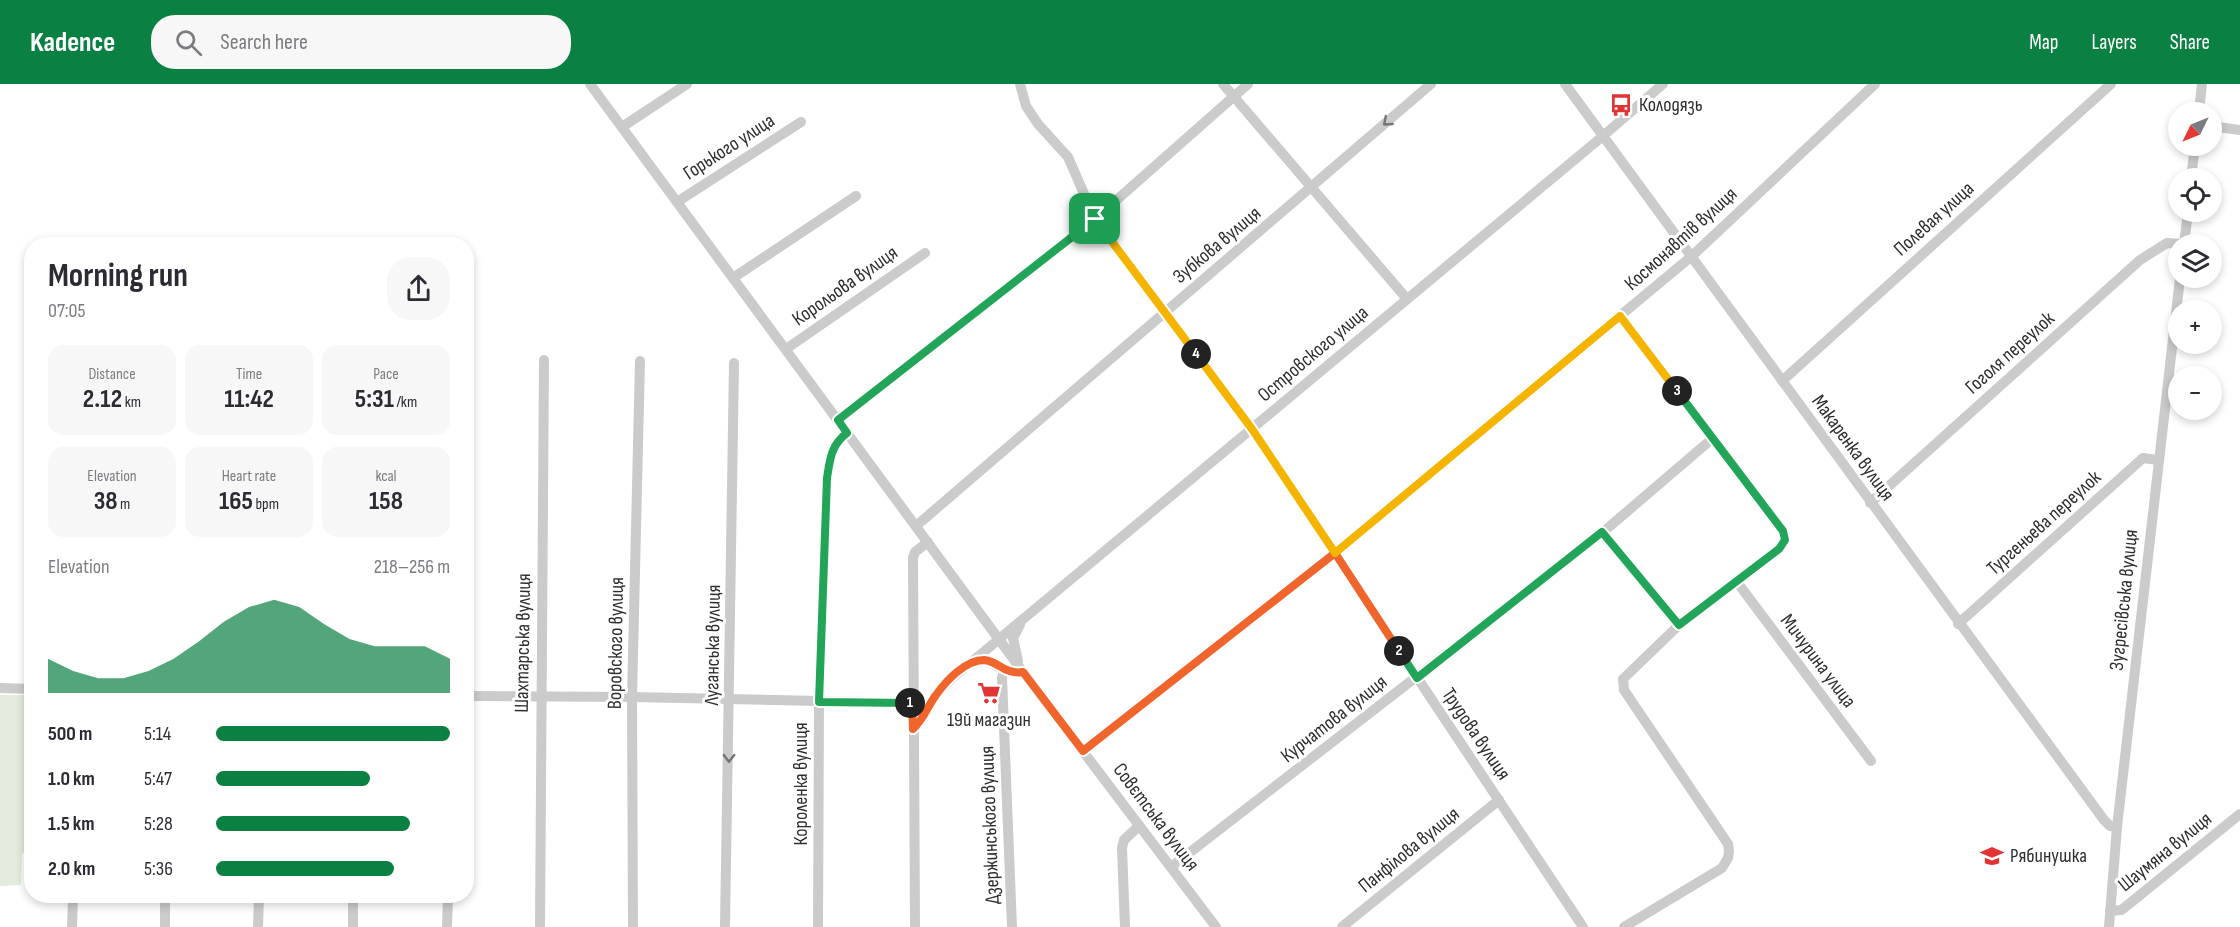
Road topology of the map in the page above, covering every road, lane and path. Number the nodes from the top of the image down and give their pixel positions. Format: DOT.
graph roads {
  1 [pos="590,84"];
  2 [pos="687,84"];
  3 [pos="1020,84"];
  4 [pos="1222,84"];
  5 [pos="1248,84"];
  6 [pos="1431,84"];
  7 [pos="1565,84"];
  8 [pos="1663,84"];
  9 [pos="1875,84"];
  10 [pos="2111,84"];
  11 [pos="2202,84"];
  12 [pos="1233,97"];
  13 [pos="2200,102"];
  14 [pos="801,122"];
  15 [pos="622,128"];
  16 [pos="2222,128"];
  17 [pos="2240,130"];
  18 [pos="1603,136"];
  19 [pos="1312,187"];
  20 [pos="856,196"];
  21 [pos="677,202"];
  22 [pos="1095,219"];
  23 [pos="2168,243"];
  24 [pos="925,253"];
  25 [pos="1692,256"];
  26 [pos="733,278"];
  27 [pos="2179,288"];
  28 [pos="1407,299"];
  29 [pos="1166,312"];
  30 [pos="1620,316"];
  31 [pos="786,349"];
  32 [pos="544,360"];
  33 [pos="640,361"];
  34 [pos="734,363"];
  35 [pos="1782,381"];
  36 [pos="838,420"];
  37 [pos="1252,429"];
  38 [pos="847,433"];
  39 [pos="1713,438"];
  40 [pos="2158,460"];
  41 [pos="1870,503"];
  42 [pos="916,526"];
  43 [pos="1602,532"];
  44 [pos="928,542"];
  45 [pos="1335,553"];
  46 [pos="1737,582"];
  47 [pos="1028,614"];
  48 [pos="1958,624"];
  49 [pos="1679,625"];
  50 [pos="999,639"];
  51 [pos="967,665"];
  52 [pos="1004,670"];
  53 [pos="1023,672"];
  54 [pos="1417,678"];
  55 [pos="0,688"];
  56 [pos="24,689"];
  57 [pos="474,696"];
  58 [pos="541,697"];
  59 [pos="632,697"];
  60 [pos="730,699"];
  61 [pos="819,702"];
  62 [pos="912,703"];
  63 [pos="913,729"];
  64 [pos="1083,751"];
  65 [pos="1871,761"];
  66 [pos="1499,800"];
  67 [pos="2240,814"];
  68 [pos="1139,826"];
  69 [pos="2117,827"];
  70 [pos="1171,867"];
  71 [pos="73,903"];
  72 [pos="165,903"];
  73 [pos="259,903"];
  74 [pos="353,903"];
  75 [pos="448,903"];
  76 [pos="2110,911"];
  77 [pos="72,927"];
  78 [pos="165,927"];
  79 [pos="258,927"];
  80 [pos="352,927"];
  81 [pos="447,927"];
  82 [pos="540,927"];
  83 [pos="633,927"];
  84 [pos="725,927"];
  85 [pos="818,927"];
  86 [pos="915,927"];
  87 [pos="1012,927"];
  88 [pos="1125,927"];
  89 [pos="1216,927"];
  90 [pos="1342,927"];
  91 [pos="1583,927"];
  92 [pos="1624,927"];
  93 [pos="2109,927"];
  1 -- 15 [label="street, Совєтська вулиця"];
  2 -- 15 [label="street"];
  3 -- 22 [label="street, Трудова вулиця"];
  4 -- 12 [label="street"];
  5 -- 12 [label="street"];
  6 -- 19 [label="street, Зубкова вулиця, one-way"];
  7 -- 18 [label="street, Макаренка вулиця"];
  8 -- 18 [label="street, Островского улица"];
  9 -- 25 [label="street, Космонавтів вулиця"];
  10 -- 35 [label="street, Полевая улица"];
  11 -- 13 [label="street"];
  12 -- 19 [label="street"];
  12 -- 22 [label="street"];
  14 -- 21 [label="street, Горького улица"];
  15 -- 21 [label="street, Совєтська вулиця"];
  16 -- 17 [label="street"];
  18 -- 25 [label="street, Макаренка вулиця"];
  18 -- 28 [label="street, Островского улица"];
  19 -- 28 [label="street"];
  19 -- 29 [label="street, Зубкова вулиця"];
  20 -- 26 [label="street"];
  21 -- 26 [label="street, Совєтська вулиця"];
  22 -- 29 [label="street, Трудова вулиця"];
  22 -- 36 [label="street"];
  23 -- 41 [label="street, Гоголя переулок"];
  24 -- 31 [label="street, Корольова вулиця"];
  25 -- 30 [label="street, Космонавтів вулиця"];
  25 -- 35 [label="street, Макаренка вулиця"];
  26 -- 31 [label="street, Совєтська вулиця"];
  27 -- 40 [label="street, Зугресівська вулиця"];
  28 -- 37 [label="street, Островского улица"];
  29 -- 37 [label="street, Трудова вулиця"];
  29 -- 42 [label="street, Зубкова вулиця"];
  30 -- 39 [label="street"];
  30 -- 45 [label="street, Космонавтів вулиця"];
  31 -- 36 [label="street, Совєтська вулиця"];
  32 -- 58 [label="street, Шахтарська вулиця"];
  33 -- 59 [label="street, Воровского вулиця"];
  34 -- 60 [label="street, Луганська вулиця"];
  35 -- 41 [label="street, Макаренка вулиця"];
  36 -- 38 [label="street, Совєтська вулиця"];
  37 -- 45 [label="street, Трудова вулиця"];
  37 -- 47 [label="street, Островского улица"];
  38 -- 42 [label="street, Совєтська вулиця"];
  38 -- 61 [label="street, Короленка вулиця"];
  39 -- 43 [label="street, Курчатова вулиця"];
  39 -- 46 [label="street"];
  40 -- 48 [label="street, Тургеньева переулок"];
  40 -- 69 [label="street, Зугресівська вулиця"];
  41 -- 48 [label="street, Макаренка вулиця"];
  42 -- 44 [label="street, Совєтська вулиця"];
  43 -- 49 [label="street"];
  43 -- 54 [label="street, Курчатова вулиця"];
  44 -- 50 [label="street, Совєтська вулиця"];
  44 -- 62 [label="street"];
  45 -- 54 [label="street, Трудова вулиця"];
  45 -- 64 [label="street, Космонавтів вулиця"];
  46 -- 49 [label="street"];
  46 -- 65 [label="street, Мичурина улица"];
  47 -- 50 [label="street, Островского улица"];
  47 -- 53 [label="street"];
  48 -- 69 [label="street, Макаренка вулиця"];
  49 -- 92 [label="street"];
  50 -- 51 [label="street, Островского улица"];
  50 -- 53 [label="street, Совєтська вулиця"];
  51 -- 52 [label="street"];
  51 -- 63 [label="street, Островского улица"];
  52 -- 53 [label="street"];
  52 -- 87 [label="street, Дзержинського вулиця"];
  53 -- 64 [label="street, Совєтська вулиця"];
  54 -- 66 [label="street, Трудова вулиця"];
  54 -- 70 [label="street, Курчатова вулиця"];
  55 -- 56 [label="street"];
  57 -- 58 [label="street"];
  58 -- 59 [label="street"];
  58 -- 82 [label="street, Шахтарська вулиця"];
  59 -- 60 [label="street"];
  59 -- 83 [label="street, Воровского вулиця"];
  60 -- 61 [label="street"];
  60 -- 84 [label="street, Луганська вулиця, one-way"];
  61 -- 62 [label="street"];
  61 -- 85 [label="street, Короленка вулиця"];
  62 -- 63 [label="street"];
  63 -- 86 [label="street"];
  64 -- 68 [label="street, Совєтська вулиця"];
  66 -- 90 [label="street, Панфілова вулиця"];
  66 -- 91 [label="street, Трудова вулиця"];
  67 -- 76 [label="street, Шаумяна вулиця"];
  68 -- 70 [label="street, Совєтська вулиця"];
  68 -- 88 [label="street"];
  69 -- 76 [label="street, Зугресівська вулиця"];
  70 -- 89 [label="street, Совєтська вулиця"];
  71 -- 77 [label="street"];
  72 -- 78 [label="street"];
  73 -- 79 [label="street"];
  74 -- 80 [label="street"];
  75 -- 81 [label="street"];
  76 -- 93 [label="street, Зугресівська вулиця"];
}
